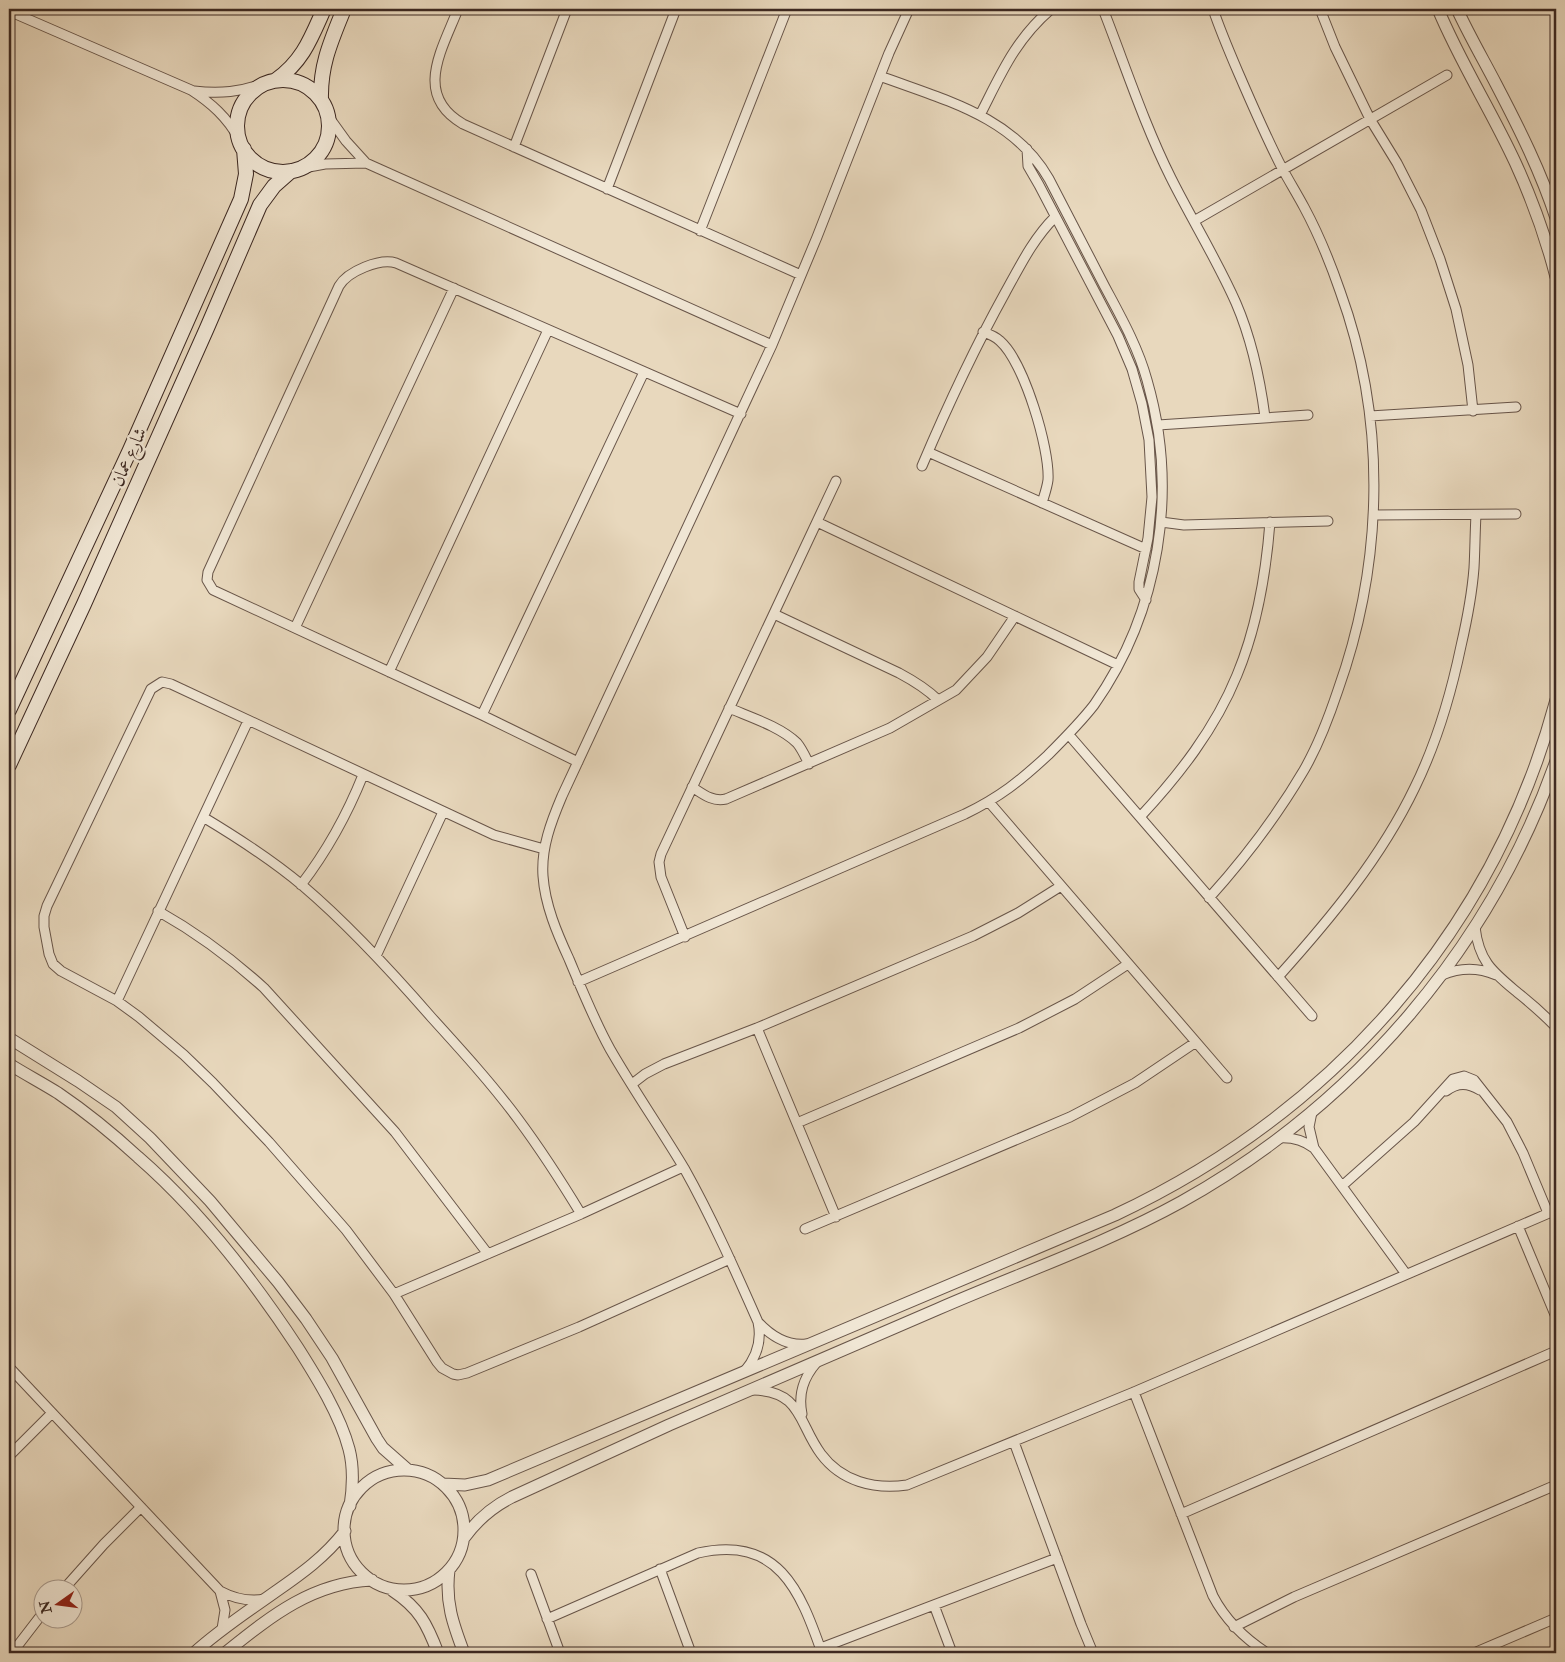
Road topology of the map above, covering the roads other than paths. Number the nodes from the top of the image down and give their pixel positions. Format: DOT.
graph roads {
  1 [pos="324,9"];
  2 [pos="344,9"];
  3 [pos="458,9"];
  4 [pos="567,9"];
  5 [pos="676,9"];
  6 [pos="787,9"];
  7 [pos="909,9"];
  8 [pos="1050,9"];
  9 [pos="1103,9"];
  10 [pos="1213,9"];
  11 [pos="1320,9"];
  12 [pos="1438,9"];
  13 [pos="1457,9"];
  14 [pos="9,11"];
  15 [pos="1447,75"];
  16 [pos="880,76"];
  17 [pos="271,82"];
  18 [pos="191,90"];
  19 [pos="321,100"];
  20 [pos="980,115"];
  21 [pos="328,116"];
  22 [pos="1370,119"];
  23 [pos="242,144"];
  24 [pos="514,148"];
  25 [pos="1027,149"];
  26 [pos="366,163"];
  27 [pos="1283,169"];
  28 [pos="294,170"];
  29 [pos="607,189"];
  30 [pos="1055,217"];
  31 [pos="1556,218"];
  32 [pos="1194,221"];
  33 [pos="700,231"];
  34 [pos="801,275"];
  35 [pos="1556,277"];
  36 [pos="454,288"];
  37 [pos="548,330"];
  38 [pos="983,332"];
  39 [pos="772,344"];
  40 [pos="644,372"];
  41 [pos="1516,407"];
  42 [pos="1473,411"];
  43 [pos="741,414"];
  44 [pos="1308,415"];
  45 [pos="1370,416"];
  46 [pos="1265,417"];
  47 [pos="1158,425"];
  48 [pos="928,452"];
  49 [pos="922,466"];
  50 [pos="836,481"];
  51 [pos="1042,502"];
  52 [pos="1476,514"];
  53 [pos="1516,514"];
  54 [pos="1373,515"];
  55 [pos="1328,521"];
  56 [pos="817,522"];
  57 [pos="1161,522"];
  58 [pos="1270,522"];
  59 [pos="1146,549"];
  60 [pos="1146,600"];
  61 [pos="774,614"];
  62 [pos="1014,616"];
  63 [pos="295,628"];
  64 [pos="1118,665"];
  65 [pos="389,672"];
  66 [pos="938,700"];
  67 [pos="1556,700"];
  68 [pos="729,708"];
  69 [pos="9,710"];
  70 [pos="482,715"];
  71 [pos="248,721"];
  72 [pos="1069,734"];
  73 [pos="1556,761"];
  74 [pos="578,762"];
  75 [pos="809,764"];
  76 [pos="9,765"];
  77 [pos="363,775"];
  78 [pos="692,787"];
  79 [pos="989,802"];
  80 [pos="443,812"];
  81 [pos="1140,817"];
  82 [pos="203,818"];
  83 [pos="544,849"];
  84 [pos="301,885"];
  85 [pos="1062,886"];
  86 [pos="1209,898"];
  87 [pos="158,911"];
  88 [pos="1475,927"];
  89 [pos="686,937"];
  90 [pos="1438,949"];
  91 [pos="376,956"];
  92 [pos="1128,964"];
  93 [pos="1442,975"];
  94 [pos="1496,975"];
  95 [pos="1278,977"];
  96 [pos="578,982"];
  97 [pos="1426,996"];
  98 [pos="117,1001"];
  99 [pos="1312,1016"];
  100 [pos="1556,1027"];
  101 [pos="757,1028"];
  102 [pos="9,1038"];
  103 [pos="1196,1042"];
  104 [pos="9,1064"];
  105 [pos="1227,1078"];
  106 [pos="632,1084"];
  107 [pos="1312,1112"];
  108 [pos="797,1122"];
  109 [pos="1279,1138"];
  110 [pos="1314,1148"];
  111 [pos="683,1167"];
  112 [pos="1342,1186"];
  113 [pos="1552,1211"];
  114 [pos="581,1214"];
  115 [pos="836,1217"];
  116 [pos="1518,1226"];
  117 [pos="805,1230"];
  118 [pos="488,1254"];
  119 [pos="730,1259"];
  120 [pos="1406,1274"];
  121 [pos="394,1294"];
  122 [pos="1556,1317"];
  123 [pos="758,1322"];
  124 [pos="810,1344"];
  125 [pos="1556,1351"];
  126 [pos="818,1362"];
  127 [pos="9,1367"];
  128 [pos="744,1372"];
  129 [pos="751,1390"];
  130 [pos="1134,1392"];
  131 [pos="52,1413"];
  132 [pos="802,1417"];
  133 [pos="1014,1442"];
  134 [pos="9,1456"];
  135 [pos="408,1470"];
  136 [pos="443,1484"];
  137 [pos="1556,1485"];
  138 [pos="350,1506"];
  139 [pos="142,1507"];
  140 [pos="1181,1514"];
  141 [pos="345,1531"];
  142 [pos="464,1538"];
  143 [pos="1056,1558"];
  144 [pos="660,1569"];
  145 [pos="449,1570"];
  146 [pos="531,1574"];
  147 [pos="72,1580"];
  148 [pos="372,1580"];
  149 [pos="389,1588"];
  150 [pos="220,1591"];
  151 [pos="265,1599"];
  152 [pos="934,1605"];
  153 [pos="547,1618"];
  154 [pos="1556,1618"];
  155 [pos="32,1627"];
  156 [pos="1234,1627"];
  157 [pos="222,1629"];
  158 [pos="822,1651"];
  159 [pos="12,1653"];
  160 [pos="194,1653"];
  161 [pos="225,1653"];
  162 [pos="438,1653"];
  163 [pos="464,1653"];
  164 [pos="560,1653"];
  165 [pos="691,1653"];
  166 [pos="952,1653"];
  167 [pos="1094,1653"];
  168 [pos="1267,1653"];
  169 [pos="1474,1653"];
  1 -- 17 [label="main road"];
  2 -- 19 [label="main road"];
  3 -- 24 [label="street"];
  4 -- 24 [label="street"];
  5 -- 29 [label="street"];
  6 -- 33 [label="street"];
  7 -- 16 [label="street"];
  8 -- 20 [label="street"];
  9 -- 32 [label="street"];
  10 -- 27 [label="street"];
  11 -- 22 [label="street"];
  12 -- 35 [label="street"];
  13 -- 31 [label="street"];
  14 -- 18 [label="street"];
  15 -- 22 [label="street"];
  16 -- 20 [label="street"];
  16 -- 34 [label="street"];
  17 -- 18 [label="street"];
  17 -- 19 [label="main road"];
  17 -- 23 [label="main road"];
  18 -- 23 [label="street"];
  19 -- 21 [label="main road"];
  20 -- 25 [label="street"];
  21 -- 26 [label="street"];
  21 -- 28 [label="main road"];
  22 -- 27 [label="street"];
  22 -- 42 [label="street"];
  23 -- 28 [label="main road"];
  23 -- 69 [label="main road, شارع عمان"];
  24 -- 29 [label="street"];
  25 -- 30 [label="street"];
  25 -- 47 [label="street"];
  26 -- 28 [label="street"];
  26 -- 39 [label="street"];
  27 -- 32 [label="street"];
  27 -- 45 [label="street"];
  28 -- 76 [label="main road, شارع عمان"];
  29 -- 33 [label="street"];
  30 -- 38 [label="street"];
  30 -- 59 [label="street"];
  32 -- 46 [label="street"];
  33 -- 34 [label="street"];
  34 -- 39 [label="street"];
  36 -- 37 [label="street"];
  36 -- 63 [label="street"];
  36 -- 63 [label="street"];
  37 -- 40 [label="street"];
  37 -- 65 [label="street"];
  38 -- 48 [label="street"];
  38 -- 51 [label="street"];
  39 -- 43 [label="street"];
  40 -- 43 [label="street"];
  40 -- 70 [label="street"];
  41 -- 42 [label="street"];
  42 -- 45 [label="street"];
  43 -- 74 [label="street"];
  44 -- 46 [label="street"];
  45 -- 54 [label="street"];
  46 -- 47 [label="street"];
  47 -- 57 [label="street"];
  48 -- 49 [label="street"];
  48 -- 51 [label="street"];
  50 -- 56 [label="street"];
  51 -- 59 [label="street"];
  52 -- 53 [label="street"];
  52 -- 54 [label="street"];
  52 -- 95 [label="street"];
  54 -- 86 [label="street"];
  55 -- 58 [label="street"];
  56 -- 61 [label="street"];
  56 -- 62 [label="street"];
  57 -- 58 [label="street"];
  57 -- 60 [label="street"];
  58 -- 81 [label="street"];
  59 -- 60 [label="street"];
  60 -- 64 [label="street"];
  61 -- 66 [label="street"];
  61 -- 68 [label="street"];
  62 -- 64 [label="street"];
  62 -- 66 [label="street"];
  63 -- 65 [label="street"];
  64 -- 72 [label="street"];
  65 -- 70 [label="street"];
  66 -- 75 [label="street"];
  67 -- 90 [label="street"];
  68 -- 75 [label="street"];
  68 -- 78 [label="street"];
  70 -- 74 [label="street"];
  71 -- 77 [label="street"];
  71 -- 82 [label="street"];
  71 -- 98 [label="street"];
  72 -- 79 [label="street"];
  72 -- 81 [label="street"];
  73 -- 88 [label="street"];
  74 -- 83 [label="street"];
  75 -- 78 [label="street"];
  77 -- 80 [label="street"];
  77 -- 84 [label="street"];
  78 -- 89 [label="street"];
  79 -- 85 [label="street"];
  79 -- 89 [label="street"];
  80 -- 83 [label="street"];
  80 -- 91 [label="street"];
  81 -- 86 [label="street"];
  82 -- 84 [label="street"];
  82 -- 87 [label="street"];
  83 -- 96 [label="street"];
  84 -- 91 [label="street"];
  85 -- 92 [label="street"];
  85 -- 101 [label="street"];
  86 -- 95 [label="street"];
  87 -- 98 [label="street"];
  87 -- 118 [label="street"];
  88 -- 93 [label="street"];
  88 -- 94 [label="street"];
  89 -- 96 [label="street"];
  90 -- 97 [label="street"];
  90 -- 124 [label="street"];
  91 -- 114 [label="street"];
  92 -- 103 [label="street"];
  92 -- 108 [label="street"];
  93 -- 94 [label="street"];
  93 -- 97 [label="street"];
  94 -- 100 [label="street"];
  95 -- 99 [label="street"];
  96 -- 106 [label="street"];
  97 -- 107 [label="street"];
  98 -- 121 [label="street"];
  101 -- 106 [label="street"];
  101 -- 108 [label="street"];
  102 -- 135 [label="street"];
  103 -- 105 [label="street"];
  103 -- 115 [label="street"];
  104 -- 138 [label="street"];
  106 -- 111 [label="street"];
  107 -- 109 [label="street"];
  107 -- 110 [label="street"];
  108 -- 115 [label="street"];
  109 -- 110 [label="street"];
  109 -- 126 [label="street"];
  110 -- 112 [label="street"];
  111 -- 114 [label="street"];
  111 -- 119 [label="street"];
  112 -- 113 [label="street"];
  112 -- 120 [label="street"];
  113 -- 116 [label="street"];
  114 -- 118 [label="street"];
  115 -- 117 [label="street"];
  116 -- 120 [label="street"];
  116 -- 122 [label="street"];
  118 -- 121 [label="street"];
  119 -- 121 [label="street"];
  119 -- 123 [label="street"];
  120 -- 130 [label="street"];
  123 -- 124 [label="street"];
  123 -- 128 [label="street"];
  124 -- 128 [label="street"];
  125 -- 140 [label="street"];
  126 -- 129 [label="street"];
  126 -- 132 [label="street"];
  127 -- 131 [label="street"];
  128 -- 136 [label="street"];
  129 -- 132 [label="street"];
  129 -- 142 [label="street"];
  130 -- 133 [label="street"];
  130 -- 140 [label="street"];
  131 -- 134 [label="street"];
  131 -- 139 [label="street"];
  132 -- 133 [label="street"];
  133 -- 143 [label="street"];
  135 -- 136 [label="street"];
  135 -- 138 [label="street"];
  136 -- 142 [label="street"];
  137 -- 156 [label="street"];
  138 -- 141 [label="street"];
  139 -- 147 [label="street"];
  139 -- 150 [label="street"];
  140 -- 156 [label="street"];
  141 -- 148 [label="street"];
  141 -- 151 [label="street"];
  142 -- 145 [label="street"];
  143 -- 152 [label="street"];
  143 -- 167 [label="street"];
  144 -- 153 [label="street"];
  144 -- 158 [label="street"];
  144 -- 165 [label="street"];
  145 -- 149 [label="street"];
  145 -- 163 [label="street"];
  146 -- 153 [label="street"];
  148 -- 149 [label="street"];
  148 -- 161 [label="street"];
  149 -- 162 [label="street"];
  150 -- 151 [label="street"];
  150 -- 157 [label="street"];
  151 -- 157 [label="street"];
  152 -- 158 [label="street"];
  152 -- 166 [label="street"];
  153 -- 164 [label="street"];
  154 -- 169 [label="street"];
  155 -- 159 [label="street"];
  156 -- 168 [label="street"];
  157 -- 160 [label="street"];
}
